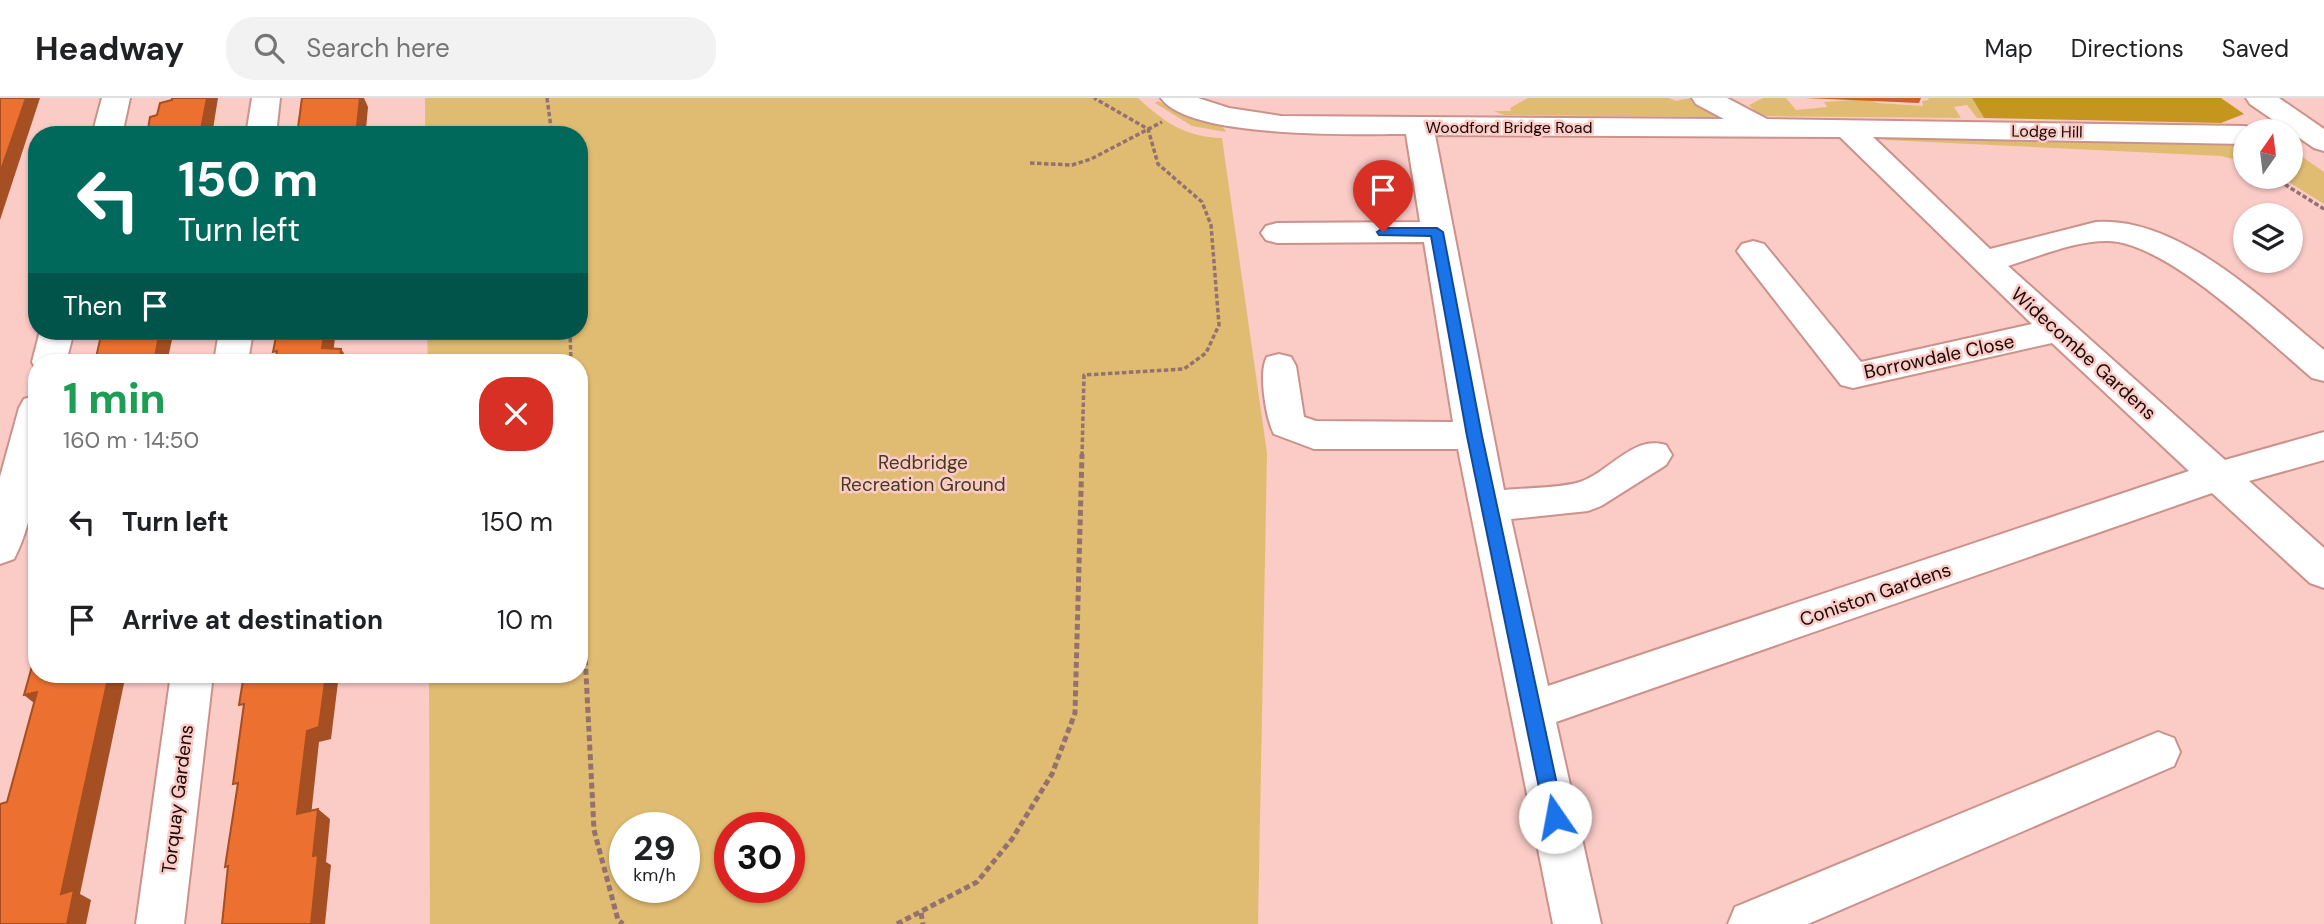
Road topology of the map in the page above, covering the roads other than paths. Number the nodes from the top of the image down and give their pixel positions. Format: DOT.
graph roads {
  1 [pos="116,98"];
  2 [pos="266,98"];
  3 [pos="1482,98"];
  4 [pos="1706,98"];
  5 [pos="2260,98"];
  6 [pos="1172,108"];
  7 [pos="109,126"];
  8 [pos="262,126"];
  9 [pos="1419,126"];
  10 [pos="1482,127"];
  11 [pos="1763,129"];
  12 [pos="1848,129"];
  13 [pos="2233,135"];
  14 [pos="2310,138"];
  15 [pos="1437,232"];
  16 [pos="1277,233"];
  17 [pos="1753,251"];
  18 [pos="1984,262"];
  19 [pos="2059,330"];
  20 [pos="1279,366"];
  21 [pos="2324,369"];
  22 [pos="1474,436"];
  23 [pos="2324,446"];
  24 [pos="1653,454"];
  25 [pos="28,457"];
  26 [pos="2218,476"];
  27 [pos="1489,506"];
  28 [pos="16,523"];
  29 [pos="2324,572"];
  30 [pos="191,683"];
  31 [pos="1532,711"];
  32 [pos="2158,752"];
  33 [pos="160,924"];
  34 [pos="1577,924"];
  35 [pos="1752,924"];
  1 -- 7 [label="main road"];
  2 -- 8 [label="main road"];
  3 -- 10 [label="main road"];
  4 -- 11 [label="main road"];
  5 -- 14 [label="main road"];
  6 -- 9 [label="main road, Woodford Bridge Road"];
  9 -- 10 [label="main road, Woodford Bridge Road"];
  9 -- 15 [label="main road"];
  10 -- 11 [label="main road, Woodford Bridge Road"];
  11 -- 12 [label="main road, Woodford Bridge Road"];
  12 -- 13 [label="main road, Lodge Hill"];
  12 -- 18 [label="main road, Widecombe Gardens"];
  15 -- 16 [label="main road"];
  15 -- 22 [label="main road"];
  17 -- 19 [label="main road, Borrowdale Close"];
  18 -- 19 [label="main road, Widecombe Gardens"];
  18 -- 21 [label="main road"];
  19 -- 26 [label="main road, Widecombe Gardens"];
  20 -- 22 [label="main road"];
  22 -- 27 [label="main road"];
  23 -- 26 [label="main road, Coniston Gardens"];
  24 -- 27 [label="main road"];
  25 -- 28 [label="main road"];
  26 -- 29 [label="main road, Widecombe Gardens"];
  26 -- 31 [label="main road, Coniston Gardens"];
  27 -- 31 [label="main road"];
  30 -- 33 [label="main road, Torquay Gardens"];
  31 -- 34 [label="main road"];
  32 -- 35 [label="main road"];
}
